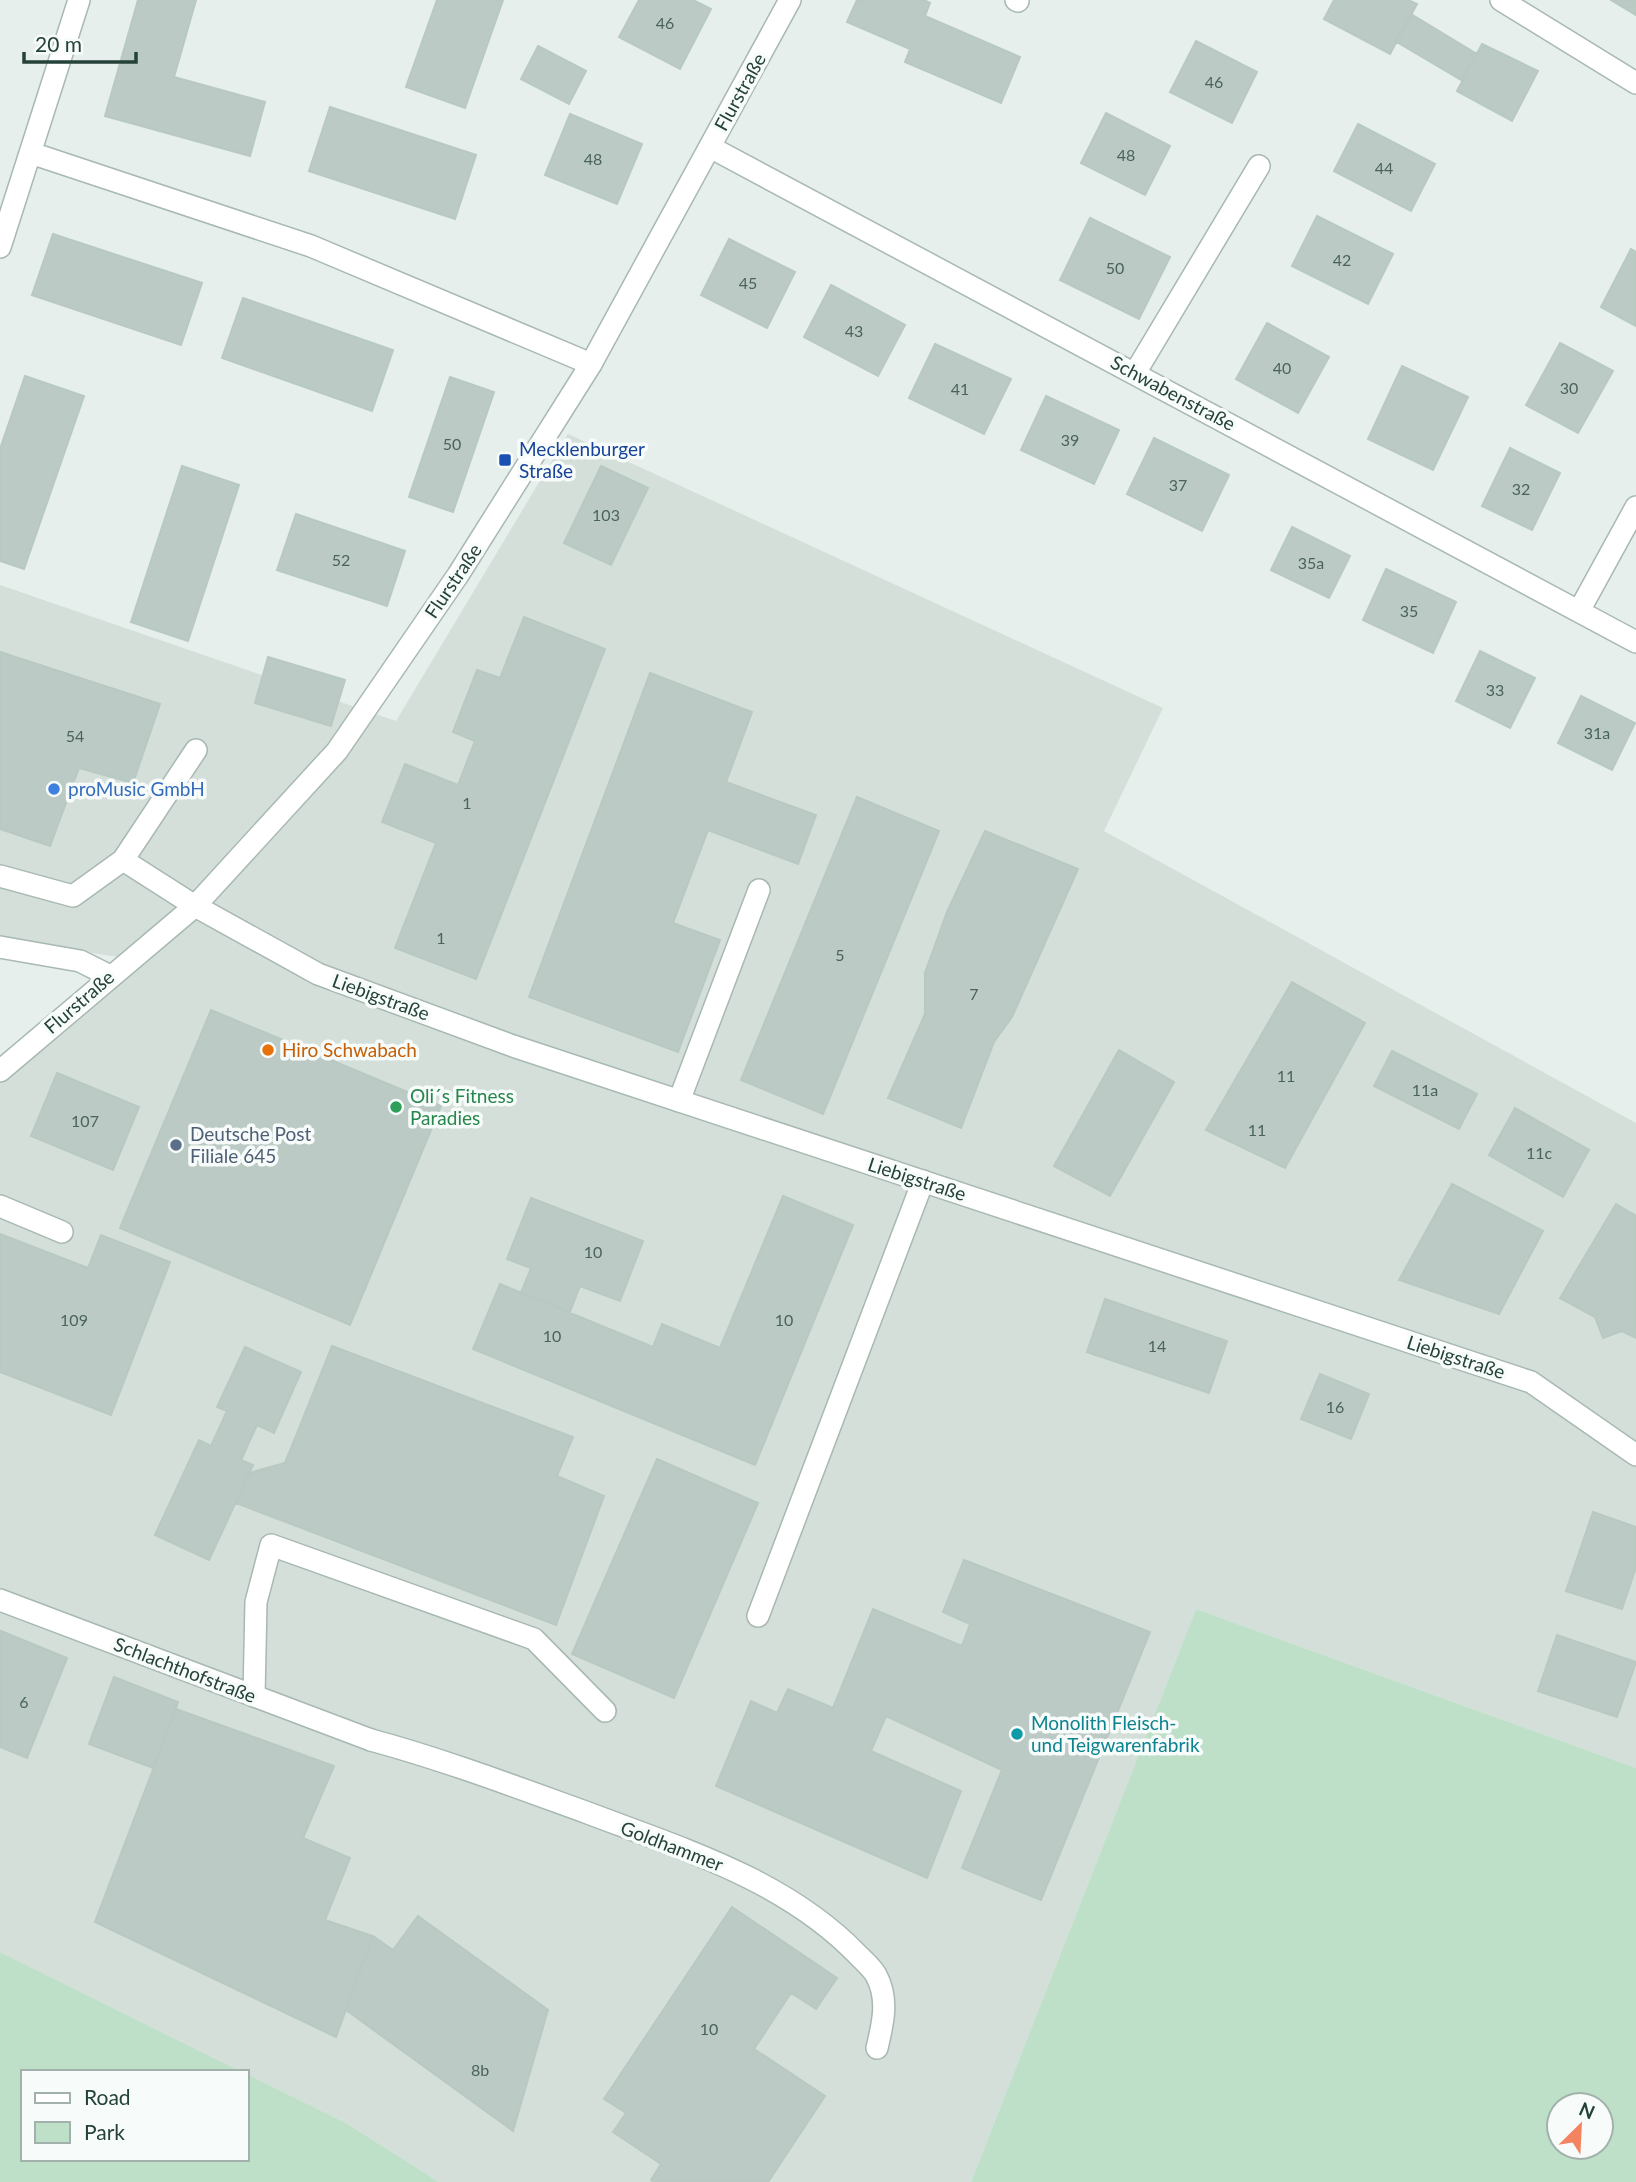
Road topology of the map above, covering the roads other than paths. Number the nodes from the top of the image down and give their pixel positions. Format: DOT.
graph roads {
  1 [pos="79,0"];
  2 [pos="790,0"];
  3 [pos="1501,0"];
  4 [pos="1636,83"];
  5 [pos="710,147"];
  6 [pos="31,153"];
  7 [pos="1259,166"];
  8 [pos="0,247"];
  9 [pos="591,364"];
  10 [pos="1135,373"];
  11 [pos="1636,507"];
  12 [pos="1579,611"];
  13 [pos="1636,642"];
  14 [pos="196,750"];
  15 [pos="123,860"];
  16 [pos="0,876"];
  17 [pos="759,890"];
  18 [pos="195,906"];
  19 [pos="0,947"];
  20 [pos="110,976"];
  21 [pos="0,1071"];
  22 [pos="679,1101"];
  23 [pos="923,1181"];
  24 [pos="0,1206"];
  25 [pos="62,1232"];
  26 [pos="1636,1455"];
  27 [pos="0,1600"];
  28 [pos="758,1616"];
  29 [pos="254,1696"];
  30 [pos="605,1712"];
  31 [pos="371,1740"];
  32 [pos="877,2048"];
  1 -- 6 [label="street"];
  2 -- 5 [label="street, Flurstraße"];
  3 -- 4 [label="street"];
  5 -- 9 [label="street, Flurstraße"];
  5 -- 10 [label="street, Schwabenstraße"];
  6 -- 8 [label="street"];
  6 -- 9 [label="street"];
  7 -- 10 [label="street"];
  9 -- 18 [label="street, Flurstraße"];
  10 -- 12 [label="street, Schwabenstraße"];
  11 -- 12 [label="street"];
  12 -- 13 [label="street, Schwabenstraße"];
  14 -- 15 [label="street"];
  15 -- 16 [label="street"];
  15 -- 18 [label="street, Liebigstraße"];
  17 -- 22 [label="street"];
  18 -- 20 [label="street, Flurstraße"];
  18 -- 22 [label="street, Liebigstraße"];
  19 -- 20 [label="street"];
  20 -- 21 [label="street, Flurstraße"];
  22 -- 23 [label="street, Liebigstraße"];
  23 -- 26 [label="street, Liebigstraße"];
  23 -- 28 [label="street"];
  24 -- 25 [label="street"];
  27 -- 29 [label="street, Schlachthofstraße"];
  29 -- 30 [label="street"];
  29 -- 31 [label="street, Schlachthofstraße"];
  31 -- 32 [label="street, Goldhammer"];
}
